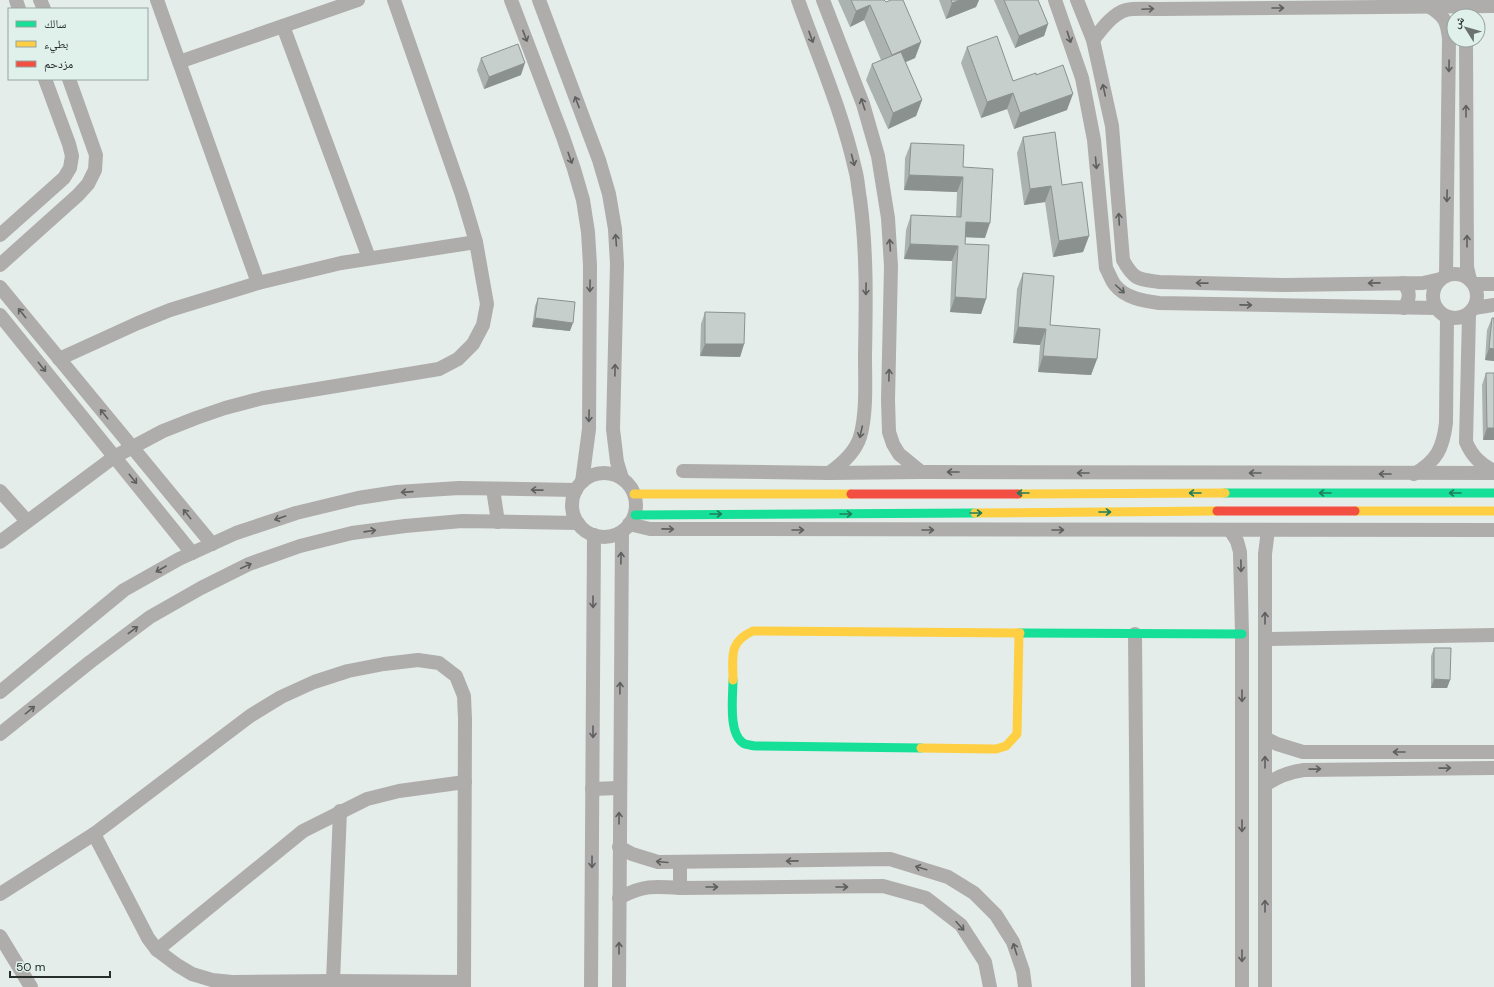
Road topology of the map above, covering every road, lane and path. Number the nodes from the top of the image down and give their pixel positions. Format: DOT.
graph roads {
  1 [pos="157,0"];
  2 [pos="358,0"];
  3 [pos="394,0"];
  4 [pos="511,0"];
  5 [pos="539,0"];
  6 [pos="798,0"];
  7 [pos="823,0"];
  8 [pos="1056,0"];
  9 [pos="1077,0"];
  10 [pos="1122,5"];
  11 [pos="1430,6"];
  12 [pos="1458,8"];
  13 [pos="1446,22"];
  14 [pos="283,26"];
  15 [pos="1093,40"];
  16 [pos="1451,48"];
  17 [pos="1466,48"];
  18 [pos="179,62"];
  19 [pos="45,80"];
  20 [pos="69,80"];
  21 [pos="0,235"];
  22 [pos="476,242"];
  23 [pos="369,258"];
  24 [pos="0,265"];
  25 [pos="1443,278"];
  26 [pos="1472,282"];
  27 [pos="258,283"];
  28 [pos="1403,283"];
  29 [pos="1494,284"];
  30 [pos="0,287"];
  31 [pos="1494,305"];
  32 [pos="1404,308"];
  33 [pos="1471,311"];
  34 [pos="1441,313"];
  35 [pos="0,315"];
  36 [pos="59,359"];
  37 [pos="864,398"];
  38 [pos="888,400"];
  39 [pos="1446,423"];
  40 [pos="1467,424"];
  41 [pos="132,447"];
  42 [pos="114,456"];
  43 [pos="683,471"];
  44 [pos="921,472"];
  45 [pos="1494,472"];
  46 [pos="828,473"];
  47 [pos="1414,474"];
  48 [pos="622,478"];
  49 [pos="579,486"];
  50 [pos="494,489"];
  51 [pos="0,491"];
  52 [pos="1494,493"];
  53 [pos="634,494"];
  54 [pos="1203,511"];
  55 [pos="1494,511"];
  56 [pos="27,521"];
  57 [pos="498,522"];
  58 [pos="578,523"];
  59 [pos="629,524"];
  60 [pos="1204,530"];
  61 [pos="1230,530"];
  62 [pos="1268,530"];
  63 [pos="1494,530"];
  64 [pos="594,535"];
  65 [pos="0,542"];
  66 [pos="212,544"];
  67 [pos="192,553"];
  68 [pos="1019,633"];
  69 [pos="1135,634"];
  70 [pos="1242,634"];
  71 [pos="1494,635"];
  72 [pos="1265,639"];
  73 [pos="0,692"];
  74 [pos="0,734"];
  75 [pos="1265,738"];
  76 [pos="1494,752"];
  77 [pos="1494,768"];
  78 [pos="465,782"];
  79 [pos="1265,784"];
  80 [pos="592,788"];
  81 [pos="619,788"];
  82 [pos="340,811"];
  83 [pos="94,834"];
  84 [pos="619,847"];
  85 [pos="680,863"];
  86 [pos="680,888"];
  87 [pos="0,894"];
  88 [pos="619,898"];
  89 [pos="0,936"];
  90 [pos="157,950"];
  91 [pos="334,981"];
  92 [pos="464,984"];
  93 [pos="31,987"];
  94 [pos="591,987"];
  95 [pos="619,987"];
  96 [pos="990,987"];
  97 [pos="1025,987"];
  98 [pos="1138,987"];
  99 [pos="1242,987"];
  100 [pos="1265,987"];
  1 -- 18 [label="street"];
  2 -- 14 [label="street"];
  3 -- 22 [label="street"];
  4 -- 49 [label="street, one-way"];
  48 -- 5 [label="street, one-way"];
  6 -- 37 [label="street, one-way"];
  38 -- 7 [label="street, one-way"];
  8 -- 32 [label="street, one-way"];
  9 -- 15 [label="street"];
  10 -- 11 [label="street, one-way"];
  10 -- 15 [label="street"];
  11 -- 12 [label="street"];
  11 -- 13 [label="street"];
  14 -- 18 [label="street"];
  14 -- 23 [label="street"];
  28 -- 15 [label="street, one-way"];
  16 -- 25 [label="street, one-way"];
  26 -- 17 [label="street, one-way"];
  18 -- 27 [label="street"];
  19 -- 21 [label="street"];
  20 -- 24 [label="street"];
  22 -- 23 [label="street"];
  22 -- 41 [label="street"];
  23 -- 27 [label="street"];
  25 -- 26 [label="street"];
  25 -- 28 [label="street"];
  25 -- 34 [label="street"];
  26 -- 29 [label="street"];
  26 -- 33 [label="street"];
  27 -- 36 [label="street"];
  28 -- 32 [label="street"];
  36 -- 30 [label="street, one-way"];
  31 -- 33 [label="street"];
  32 -- 34 [label="street"];
  33 -- 34 [label="street"];
  33 -- 40 [label="street"];
  34 -- 39 [label="street"];
  35 -- 42 [label="street, one-way"];
  41 -- 36 [label="street, one-way"];
  37 -- 38 [label="street"];
  37 -- 46 [label="street, one-way"];
  38 -- 44 [label="street"];
  39 -- 40 [label="street"];
  39 -- 47 [label="street"];
  40 -- 45 [label="street"];
  41 -- 42 [label="street"];
  66 -- 41 [label="street, one-way"];
  42 -- 56 [label="street"];
  42 -- 67 [label="street, one-way"];
  43 -- 46 [label="street"];
  44 -- 46 [label="street"];
  47 -- 44 [label="street, one-way"];
  45 -- 47 [label="street"];
  48 -- 49 [label="street"];
  48 -- 53 [label="street"];
  49 -- 50 [label="street, one-way"];
  49 -- 58 [label="street"];
  50 -- 57 [label="street"];
  50 -- 66 [label="street, one-way"];
  51 -- 56 [label="street"];
  52 -- 53 [label="street, one-way"];
  53 -- 59 [label="street"];
  54 -- 55 [label="street"];
  59 -- 54 [label="street, one-way"];
  54 -- 60 [label="street"];
  56 -- 65 [label="street"];
  57 -- 58 [label="street"];
  74 -- 57 [label="street, one-way"];
  58 -- 64 [label="street"];
  59 -- 60 [label="street, one-way"];
  59 -- 64 [label="street"];
  81 -- 59 [label="street, one-way"];
  60 -- 61 [label="street"];
  61 -- 62 [label="street"];
  61 -- 70 [label="street, one-way"];
  62 -- 63 [label="street"];
  72 -- 62 [label="street, one-way"];
  64 -- 80 [label="street, one-way"];
  66 -- 67 [label="street"];
  67 -- 73 [label="street, one-way"];
  68 -- 68 [label="street"];
  68 -- 69 [label="street"];
  69 -- 70 [label="street"];
  69 -- 98 [label="street"];
  70 -- 99 [label="street, one-way"];
  71 -- 72 [label="street"];
  72 -- 75 [label="street"];
  76 -- 75 [label="street, one-way"];
  79 -- 75 [label="street, one-way"];
  79 -- 77 [label="street, one-way"];
  78 -- 82 [label="street"];
  78 -- 83 [label="street"];
  78 -- 92 [label="street"];
  100 -- 79 [label="street, one-way"];
  80 -- 81 [label="street"];
  80 -- 94 [label="street, one-way"];
  84 -- 81 [label="street, one-way"];
  82 -- 90 [label="street"];
  82 -- 91 [label="street"];
  83 -- 87 [label="street"];
  83 -- 90 [label="street"];
  85 -- 84 [label="street, one-way"];
  84 -- 88 [label="street"];
  85 -- 86 [label="street"];
  97 -- 85 [label="street, one-way"];
  86 -- 88 [label="street"];
  86 -- 96 [label="street, one-way"];
  95 -- 88 [label="street, one-way"];
  89 -- 93 [label="street"];
  90 -- 91 [label="street"];
  91 -- 92 [label="street"];
}
